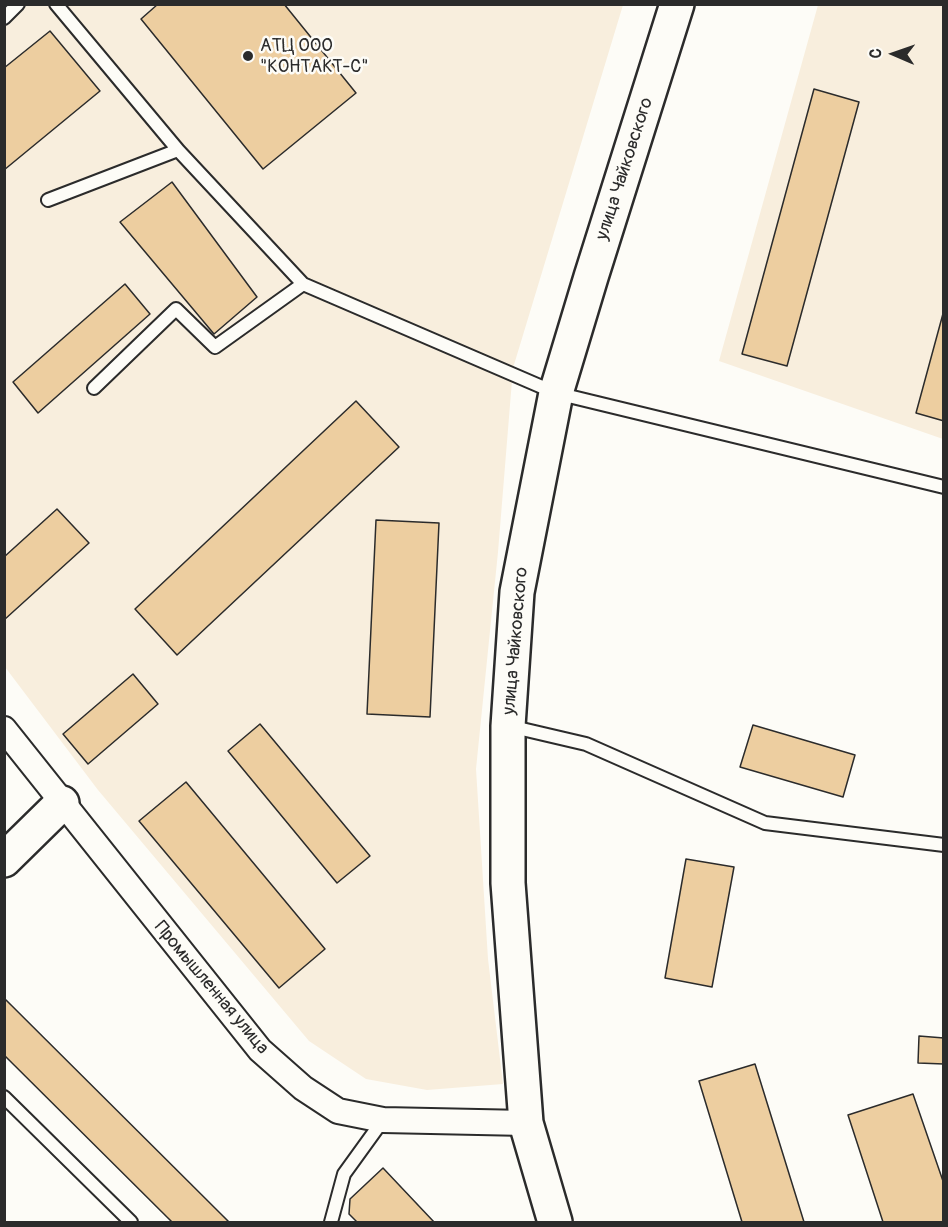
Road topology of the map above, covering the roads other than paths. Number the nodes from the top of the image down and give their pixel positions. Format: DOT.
graph roads {
  1 [pos="18,4"];
  2 [pos="56,4"];
  3 [pos="677,4"];
  4 [pos="4,18"];
  5 [pos="178,150"];
  6 [pos="48,200"];
  7 [pos="303,284"];
  8 [pos="94,388"];
  9 [pos="556,393"];
  10 [pos="944,487"];
  11 [pos="508,726"];
  12 [pos="4,729"];
  13 [pos="62,803"];
  14 [pos="944,845"];
  15 [pos="4,860"];
  16 [pos="4,1097"];
  17 [pos="383,1120"];
  18 [pos="526,1123"];
  19 [pos="131,1222"];
  20 [pos="331,1222"];
  21 [pos="555,1222"];
  1 -- 4 [label="lane"];
  2 -- 5 [label="lane"];
  3 -- 9 [label="main road, улица Чайковского"];
  5 -- 6 [label="lane"];
  5 -- 7 [label="lane"];
  7 -- 8 [label="lane"];
  7 -- 9 [label="lane"];
  9 -- 10 [label="lane"];
  9 -- 11 [label="main road, улица Чайковского"];
  11 -- 14 [label="lane"];
  11 -- 18 [label="main road, улица Чайковского"];
  12 -- 13 [label="street, Промышленная улица"];
  13 -- 15 [label="main road"];
  13 -- 17 [label="street, Промышленная улица"];
  16 -- 19 [label="lane"];
  17 -- 18 [label="street, Промышленная улица"];
  17 -- 20 [label="lane"];
  18 -- 21 [label="main road, улица Чайковского"];
}
